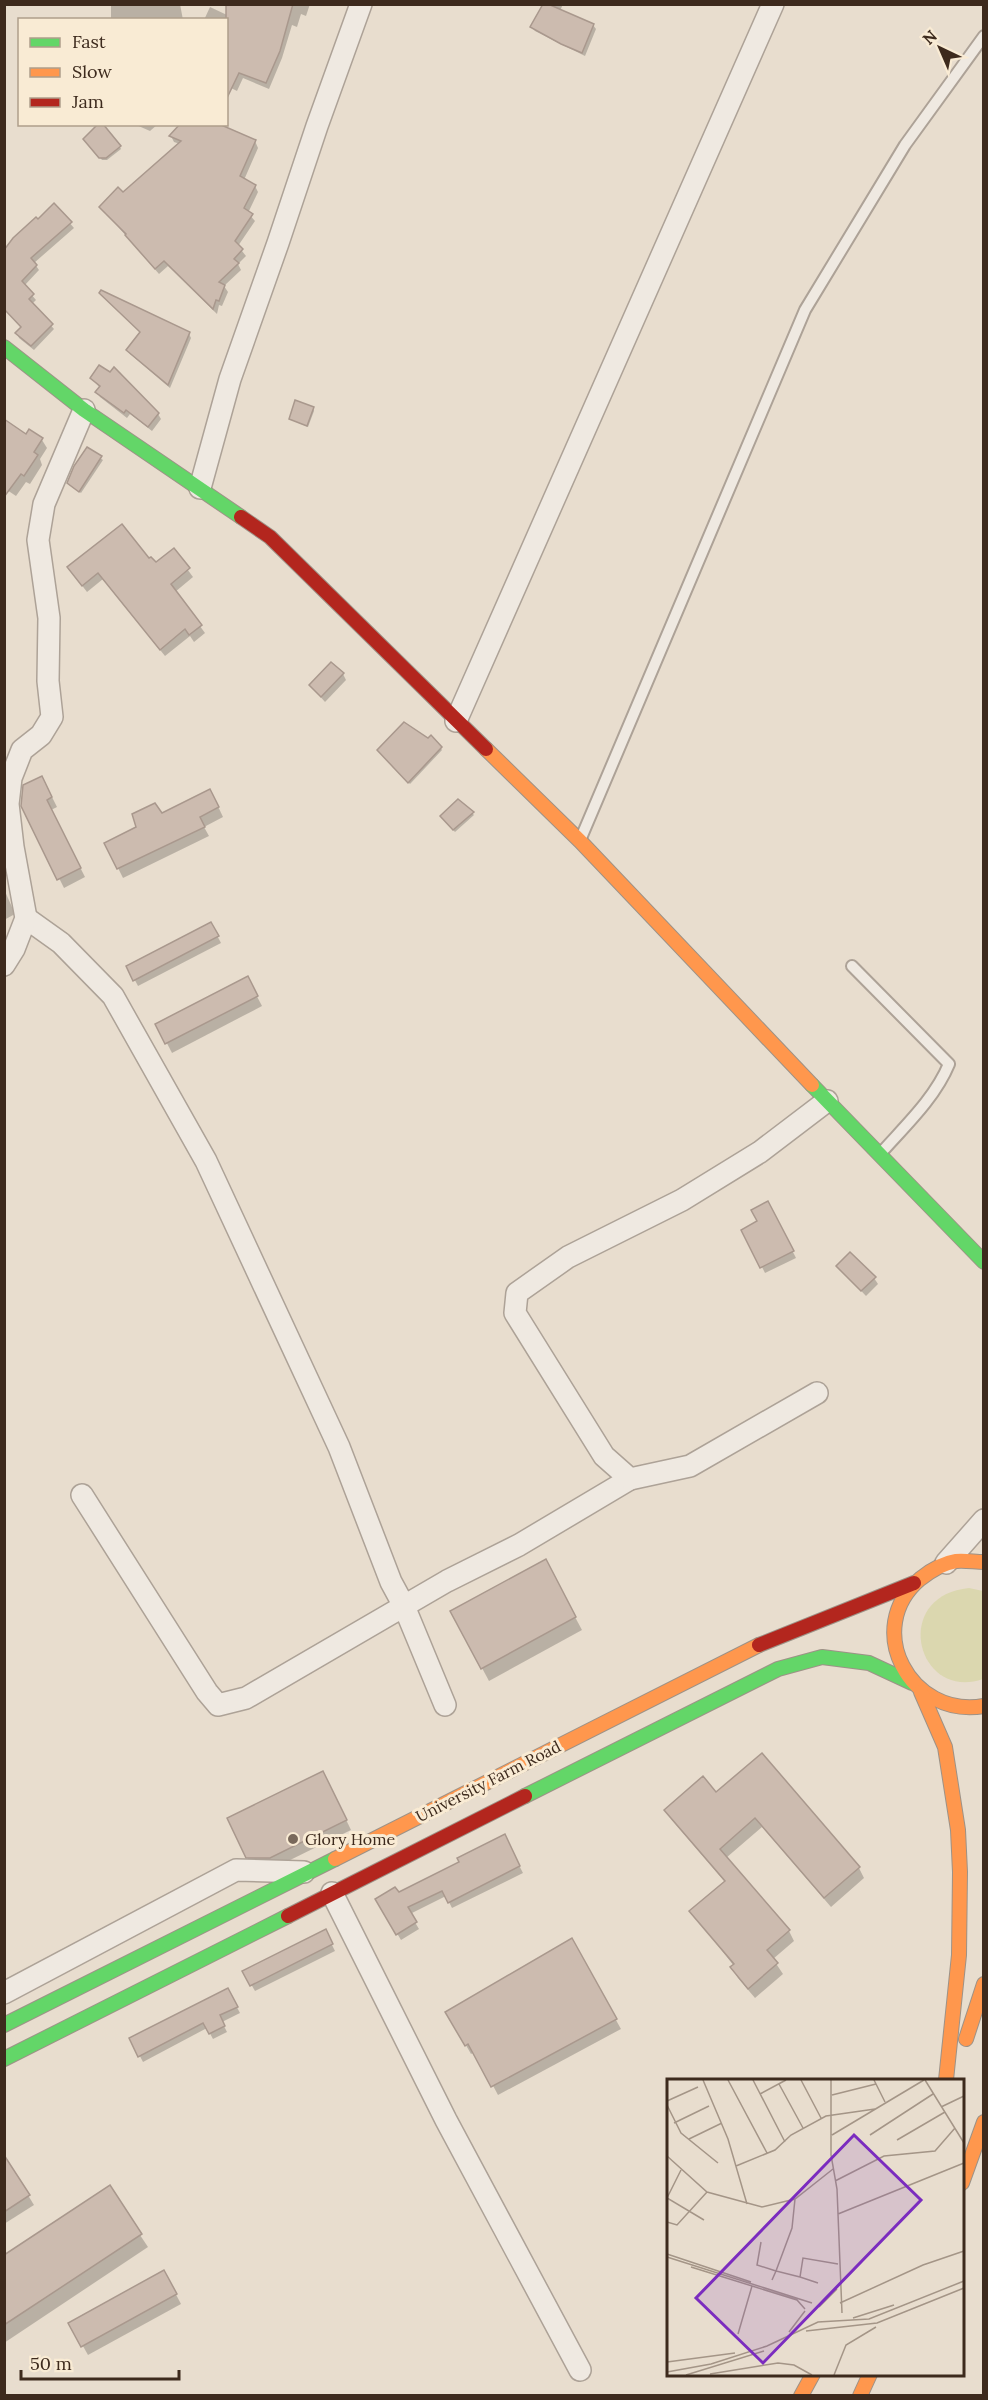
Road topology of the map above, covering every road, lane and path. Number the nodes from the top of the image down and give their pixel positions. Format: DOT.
graph roads {
  1 [pos="362,4"];
  2 [pos="773,4"];
  3 [pos="984,36"];
  4 [pos="4,347"];
  5 [pos="84,410"];
  6 [pos="200,488"];
  7 [pos="456,721"];
  8 [pos="580,841"];
  9 [pos="26,918"];
  10 [pos="4,965"];
  11 [pos="852,966"];
  12 [pos="827,1101"];
  13 [pos="879,1155"];
  14 [pos="982,1262"];
  15 [pos="817,1393"];
  16 [pos="630,1479"];
  17 [pos="82,1495"];
  18 [pos="984,1520"];
  19 [pos="984,1562"];
  20 [pos="945,1563"];
  21 [pos="914,1583"];
  22 [pos="404,1606"];
  23 [pos="917,1688"];
  24 [pos="446,1705"];
  25 [pos="984,1706"];
  26 [pos="308,1872"];
  27 [pos="332,1893"];
  28 [pos="984,1984"];
  29 [pos="4,1993"];
  30 [pos="4,2025"];
  31 [pos="4,2059"];
  32 [pos="946,2079"];
  33 [pos="954,2079"];
  34 [pos="984,2122"];
  35 [pos="964,2180"];
  36 [pos="580,2370"];
  37 [pos="812,2376"];
  38 [pos="869,2376"];
  39 [pos="801,2396"];
  40 [pos="860,2396"];
  1 -- 6 [label="street"];
  2 -- 7 [label="street"];
  3 -- 8 [label="lane"];
  4 -- 5 [label="main road"];
  5 -- 6 [label="main road"];
  5 -- 9 [label="street"];
  6 -- 7 [label="main road"];
  7 -- 8 [label="main road"];
  8 -- 12 [label="main road"];
  9 -- 10 [label="street"];
  9 -- 22 [label="street"];
  11 -- 13 [label="lane"];
  12 -- 13 [label="main road"];
  12 -- 16 [label="street"];
  13 -- 14 [label="main road"];
  15 -- 16 [label="street"];
  16 -- 22 [label="street"];
  17 -- 22 [label="street"];
  18 -- 20 [label="street"];
  19 -- 20 [label="main road"];
  20 -- 21 [label="main road"];
  21 -- 23 [label="main road"];
  21 -- 26 [label="main road, University Farm Road"];
  22 -- 24 [label="street"];
  23 -- 25 [label="main road, University Farm Road"];
  23 -- 27 [label="main road, University Farm Road"];
  23 -- 32 [label="main road"];
  26 -- 29 [label="street"];
  26 -- 30 [label="main road, University Farm Road"];
  27 -- 31 [label="main road, University Farm Road"];
  27 -- 36 [label="street"];
  28 -- 33 [label="main road"];
  34 -- 35 [label="main road"];
  37 -- 39 [label="main road"];
  38 -- 40 [label="main road"];
}
